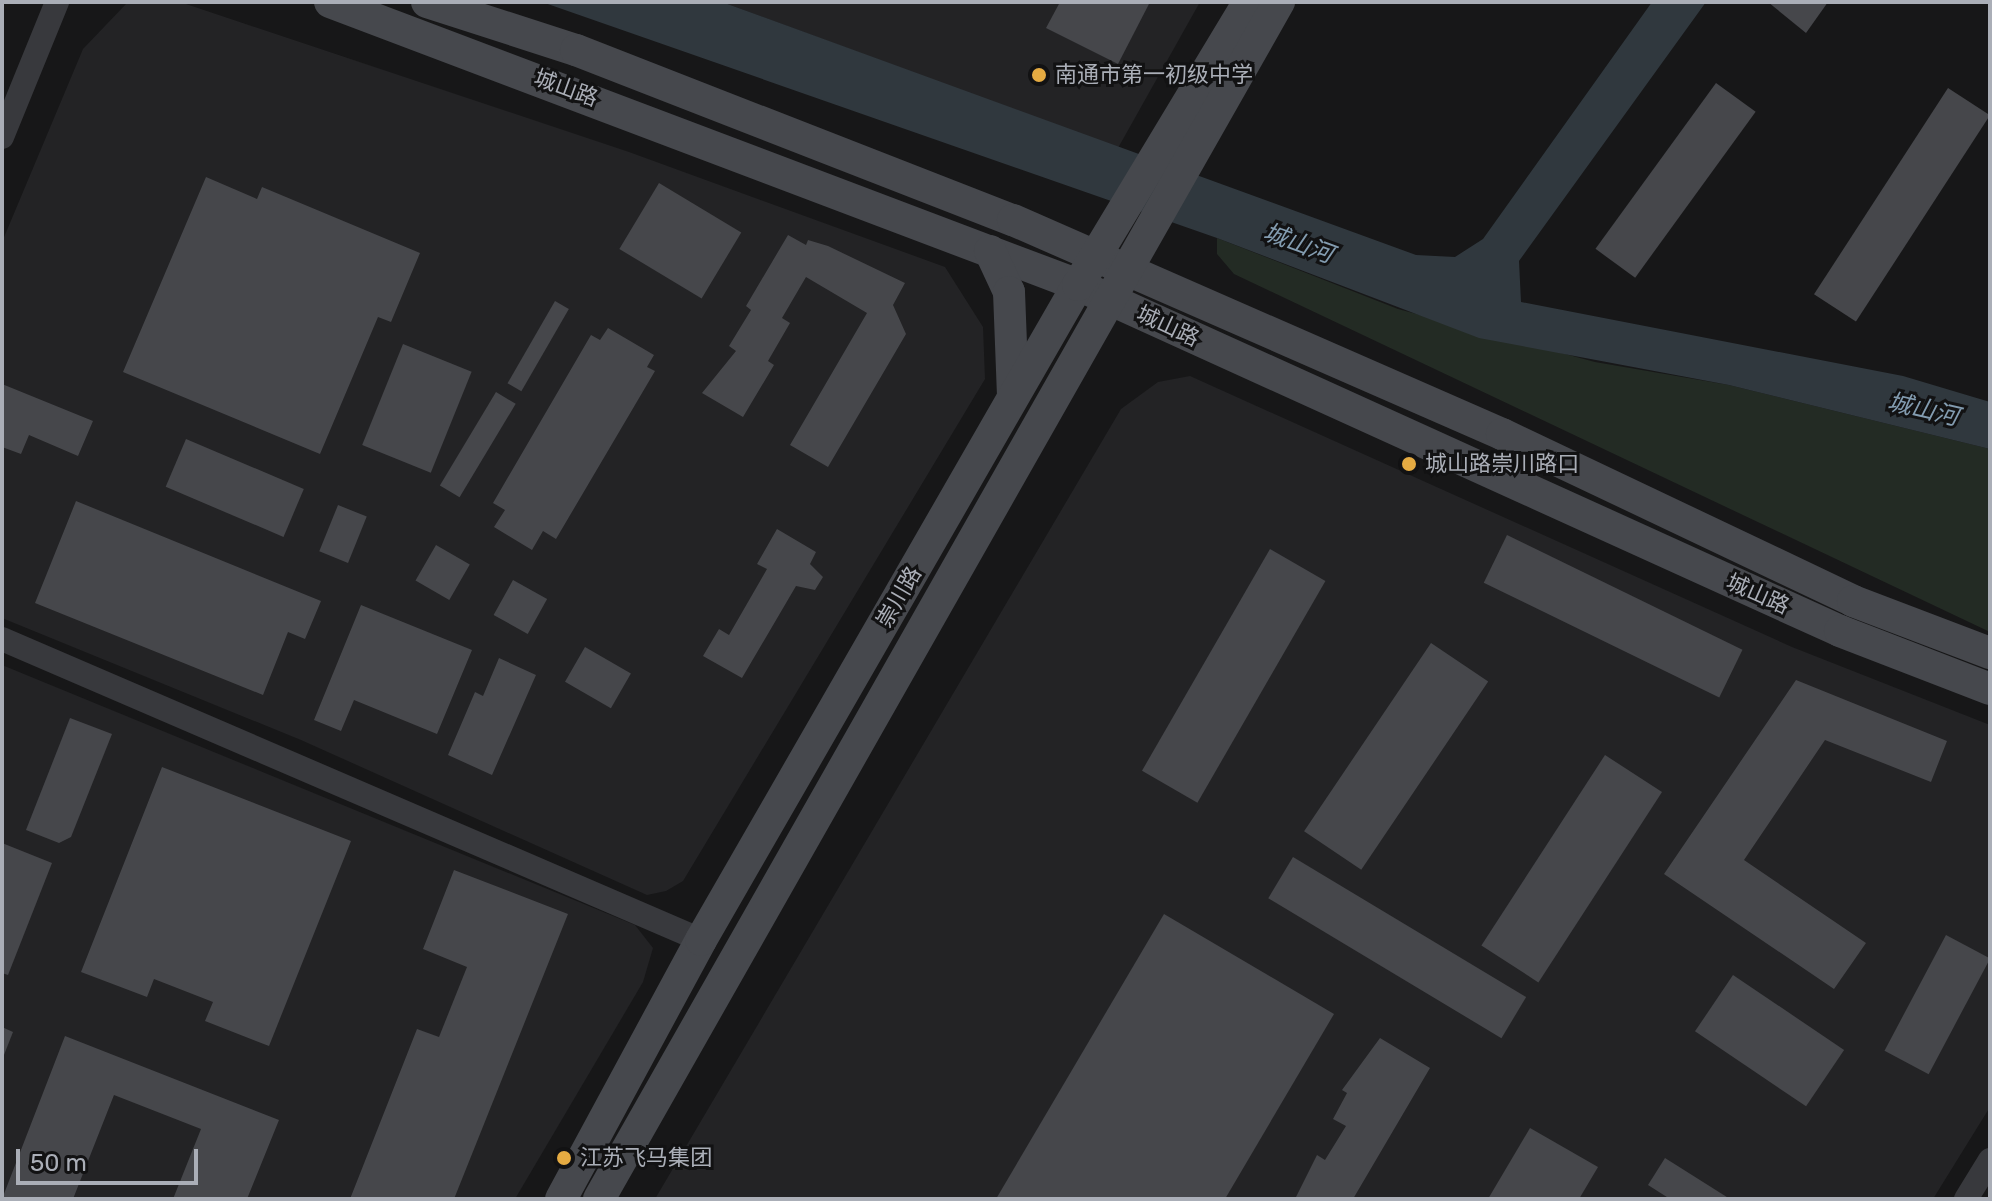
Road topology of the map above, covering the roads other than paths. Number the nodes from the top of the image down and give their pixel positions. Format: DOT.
graph roads {
  1 [pos="57,2"];
  2 [pos="330,2"];
  3 [pos="427,2"];
  4 [pos="1249,2"];
  5 [pos="1279,2"];
  6 [pos="2,137"];
  7 [pos="1181,145"];
  8 [pos="1120,249"];
  9 [pos="990,251"];
  10 [pos="1078,285"];
  11 [pos="1109,299"];
  12 [pos="1013,400"];
  13 [pos="2,639"];
  14 [pos="1990,653"];
  15 [pos="1990,689"];
  16 [pos="701,940"];
  17 [pos="1990,1160"];
  18 [pos="561,1199"];
  19 [pos="599,1199"];
  20 [pos="1966,1199"];
  1 -- 6 [label="street"];
  2 -- 9 [label="main road, 城山路"];
  3 -- 8 [label="main road, 城山路"];
  4 -- 7 [label="main road, 崇川路"];
  5 -- 7 [label="main road, 崇川路"];
  7 -- 8 [label="main road, 崇川路"];
  8 -- 10 [label="main road, 崇川路"];
  8 -- 11 [label="main road, 崇川路"];
  8 -- 14 [label="main road, 城山路"];
  9 -- 10 [label="main road, 城山路"];
  9 -- 12 [label="main road"];
  10 -- 11 [label="main road, 城山路"];
  10 -- 12 [label="main road, 崇川路"];
  11 -- 15 [label="main road, 城山路"];
  11 -- 19 [label="main road, 崇川路"];
  12 -- 16 [label="main road, 崇川路"];
  13 -- 16 [label="street"];
  16 -- 18 [label="main road, 崇川路"];
  17 -- 20 [label="street"];
}
